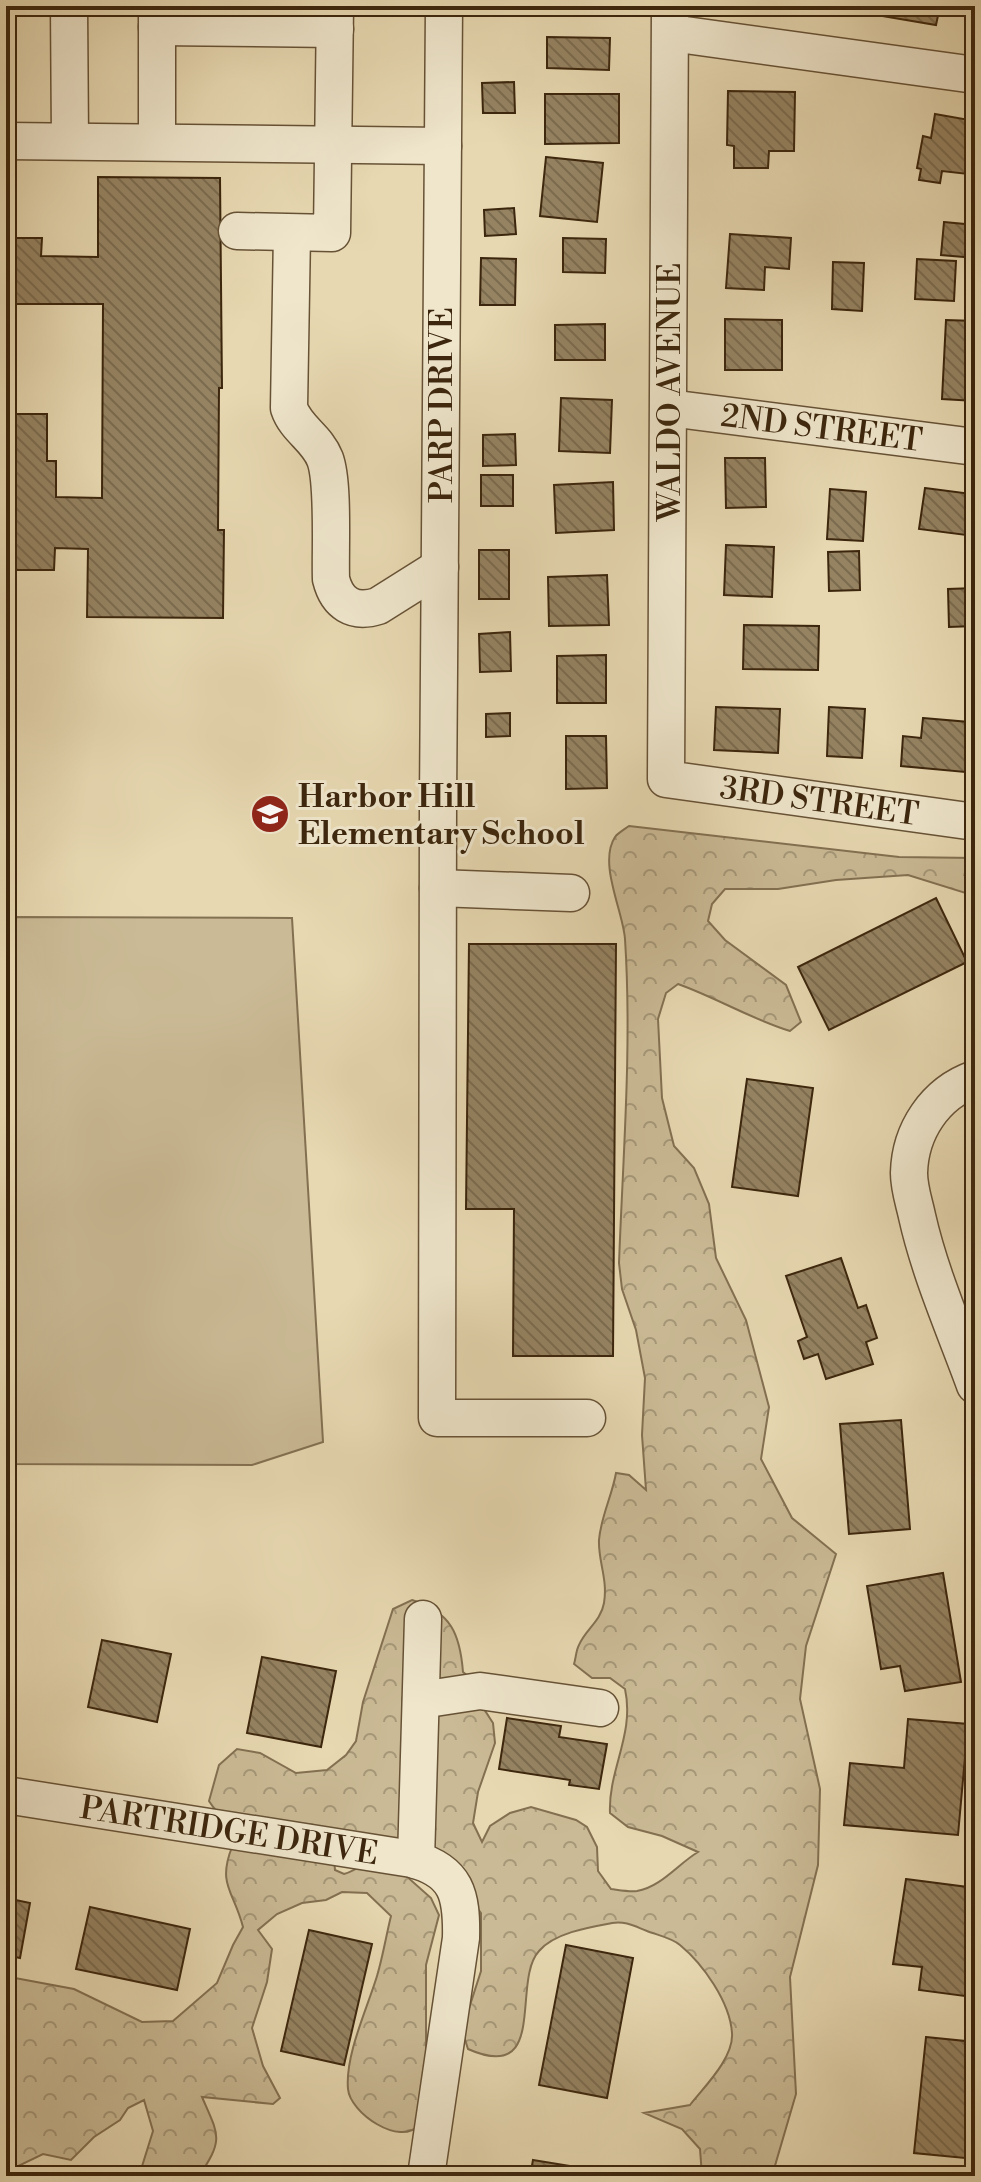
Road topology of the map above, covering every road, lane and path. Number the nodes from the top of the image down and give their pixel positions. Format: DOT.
graph roads {
  1 [pos="69,6"];
  2 [pos="444,6"];
  3 [pos="157,17"];
  4 [pos="335,18"];
  5 [pos="670,19"];
  6 [pos="975,75"];
  7 [pos="6,141"];
  8 [pos="70,141"];
  9 [pos="157,142"];
  10 [pos="334,145"];
  11 [pos="443,146"];
  12 [pos="237,231"];
  13 [pos="292,233"];
  14 [pos="669,408"];
  15 [pos="975,447"];
  16 [pos="440,567"];
  17 [pos="666,779"];
  18 [pos="975,822"];
  19 [pos="438,888"];
  20 [pos="571,893"];
  21 [pos="975,1079"];
  22 [pos="975,1385"];
  23 [pos="587,1418"];
  24 [pos="423,1619"];
  25 [pos="421,1700"];
  26 [pos="600,1708"];
  27 [pos="6,1795"];
  28 [pos="432,1868"];
  29 [pos="426,2176"];
  1 -- 8 [label="street"];
  2 -- 11 [label="street, PARP DRIVE"];
  3 -- 4 [label="street"];
  3 -- 9 [label="street"];
  4 -- 10 [label="street"];
  5 -- 6 [label="street"];
  5 -- 14 [label="street, WALDO AVENUE"];
  7 -- 8 [label="street"];
  8 -- 9 [label="street"];
  9 -- 10 [label="street"];
  10 -- 11 [label="street"];
  10 -- 13 [label="street"];
  11 -- 16 [label="street, PARP DRIVE"];
  12 -- 13 [label="street"];
  13 -- 16 [label="street"];
  14 -- 15 [label="street, 2ND STREET"];
  14 -- 17 [label="street, WALDO AVENUE"];
  16 -- 19 [label="street, PARP DRIVE"];
  17 -- 18 [label="street, 3RD STREET"];
  19 -- 20 [label="street"];
  19 -- 23 [label="street, PARP DRIVE"];
  21 -- 22 [label="street"];
  24 -- 25 [label="street"];
  25 -- 26 [label="street"];
  25 -- 28 [label="street"];
  27 -- 28 [label="street, PARTRIDGE DRIVE"];
  28 -- 29 [label="street"];
}
